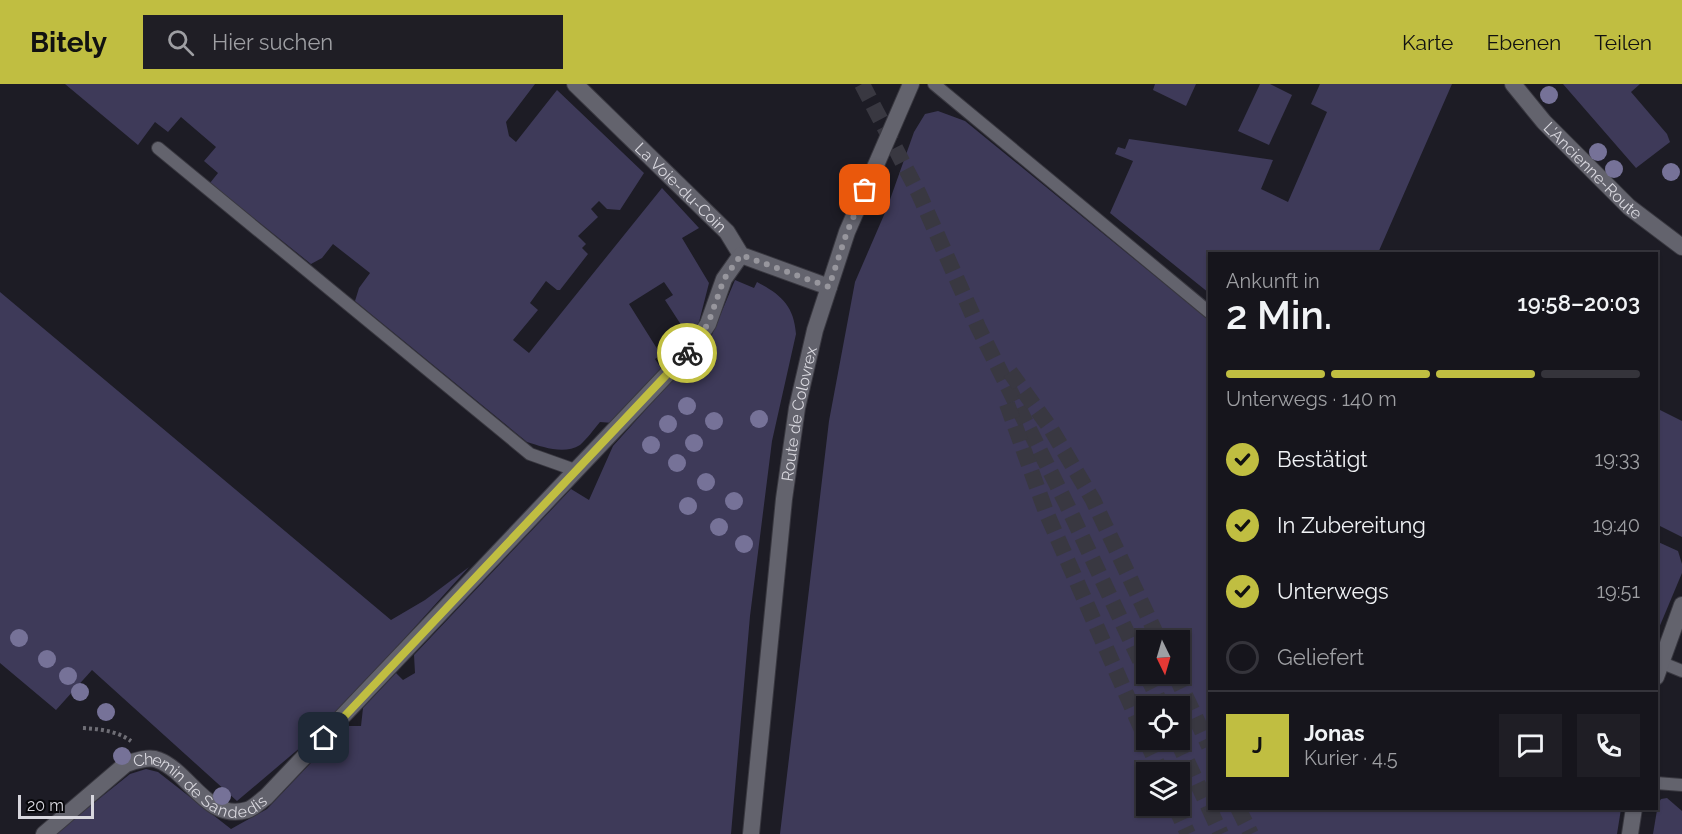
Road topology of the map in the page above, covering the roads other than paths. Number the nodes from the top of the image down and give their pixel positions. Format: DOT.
graph roads {
  1 [pos="575,84"];
  2 [pos="911,84"];
  3 [pos="934,84"];
  4 [pos="1513,84"];
  5 [pos="158,148"];
  6 [pos="1682,248"];
  7 [pos="741,255"];
  8 [pos="829,287"];
  9 [pos="1208,311"];
  10 [pos="575,470"];
  11 [pos="1682,605"];
  12 [pos="1658,669"];
  13 [pos="1682,671"];
  14 [pos="1658,783"];
  15 [pos="1682,785"];
  16 [pos="1634,810"];
  17 [pos="44,834"];
  18 [pos="751,834"];
  19 [pos="1630,834"];
  1 -- 7 [label="street, La Voie-du-Coin"];
  2 -- 8 [label="street, Route de Colovrex"];
  3 -- 9 [label="lane"];
  4 -- 6 [label="street, L'Ancienne-Route"];
  5 -- 10 [label="lane"];
  7 -- 8 [label="street"];
  7 -- 10 [label="street, Chemin de Sandedis"];
  8 -- 18 [label="street, Route de Colovrex"];
  10 -- 17 [label="street, Chemin de Sandedis"];
  11 -- 12 [label="street"];
  12 -- 13 [label="lane"];
  14 -- 15 [label="lane"];
  16 -- 19 [label="street"];
}
